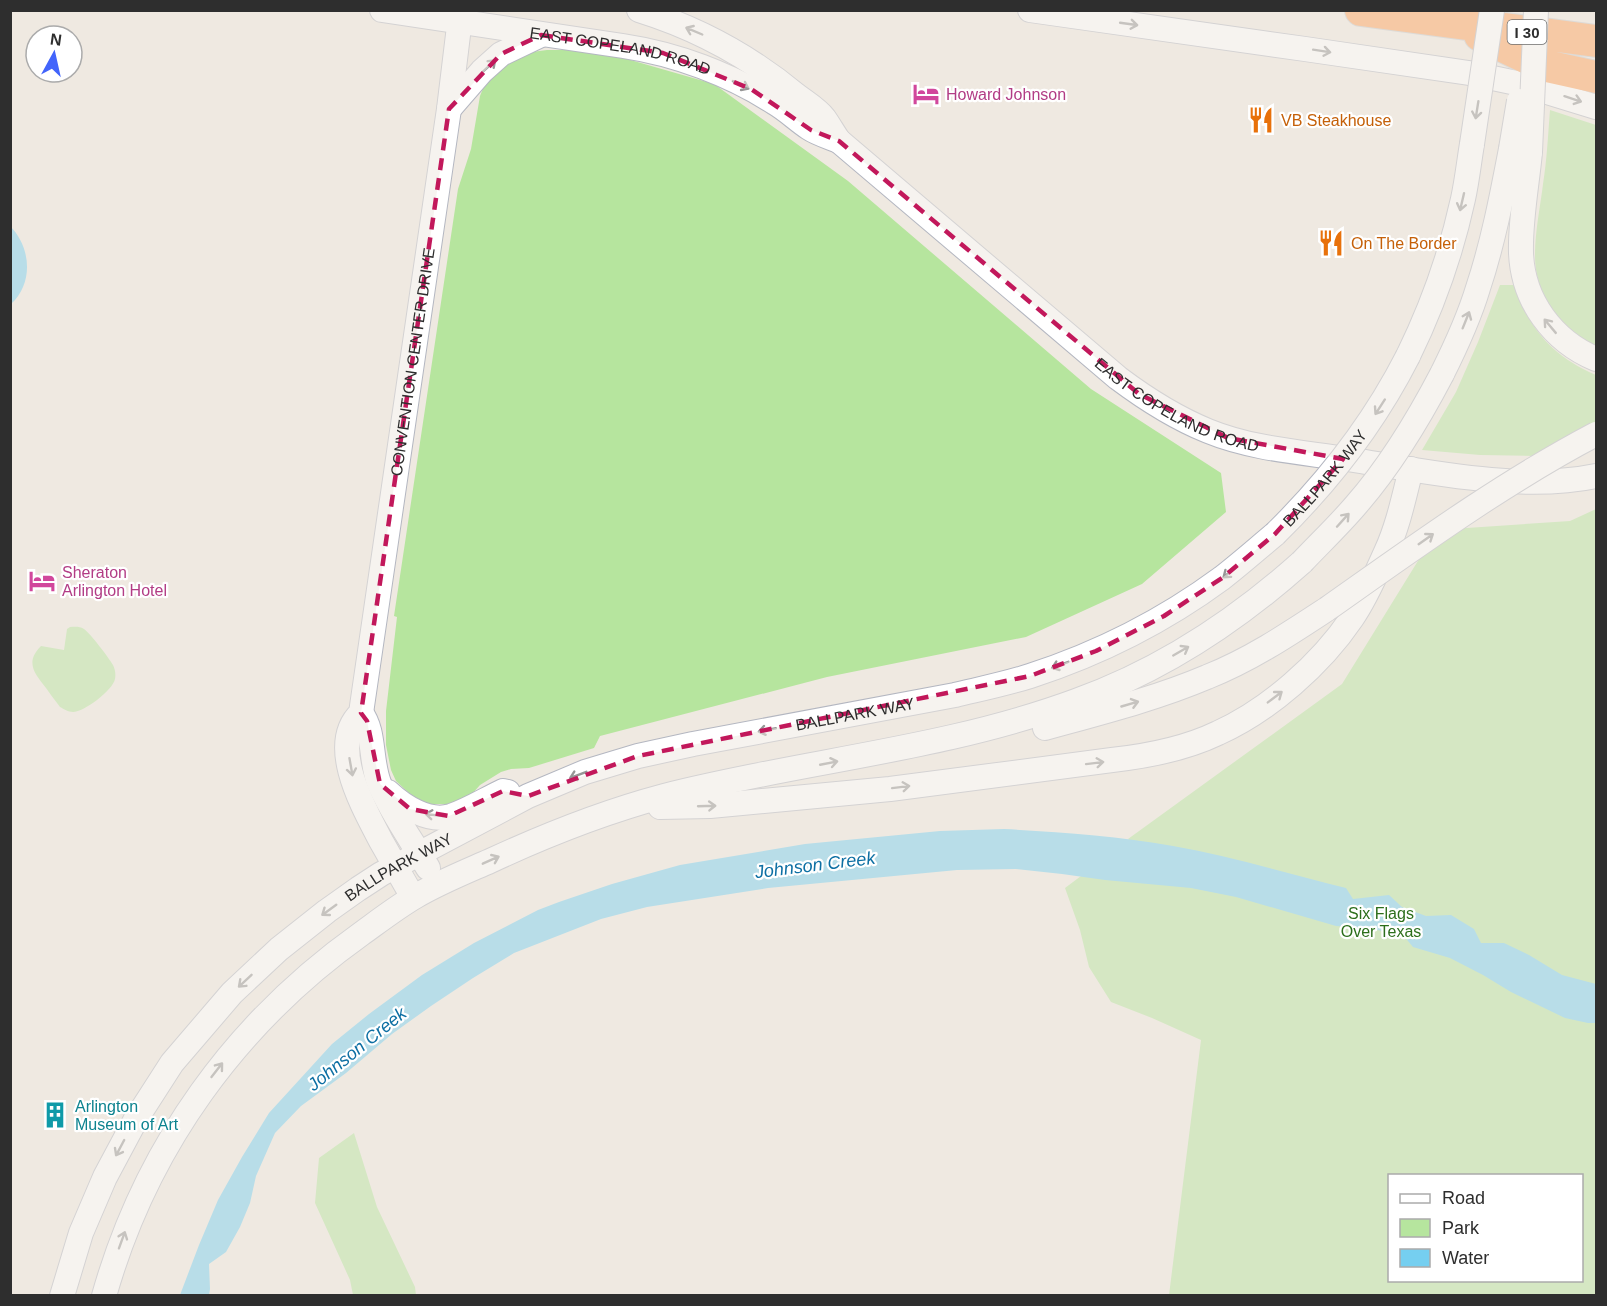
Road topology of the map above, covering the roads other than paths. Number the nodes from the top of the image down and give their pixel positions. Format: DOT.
graph roads {
  1 [pos="382,10"];
  2 [pos="639,10"];
  3 [pos="1030,10"];
  4 [pos="1361,10"];
  5 [pos="1492,10"];
  6 [pos="1534,10"];
  7 [pos="461,16"];
  8 [pos="1458,24"];
  9 [pos="541,35"];
  10 [pos="1596,41"];
  11 [pos="1596,76"];
  12 [pos="1596,107"];
  13 [pos="449,108"];
  14 [pos="839,141"];
  15 [pos="1521,151"];
  16 [pos="1596,359"];
  17 [pos="1596,434"];
  18 [pos="1411,469"];
  19 [pos="1596,476"];
  20 [pos="361,713"];
  21 [pos="868,755"];
  22 [pos="380,784"];
  23 [pos="528,796"];
  24 [pos="628,807"];
  25 [pos="419,854"];
  26 [pos="395,867"];
  27 [pos="438,884"];
  28 [pos="413,897"];
  29 [pos="213,1015"];
  30 [pos="242,1040"];
  31 [pos="62,1296"];
  32 [pos="104,1296"];
  1 -- 7 [label="main road, EAST COPELAND ROAD"];
  14 -- 2 [label="main road, EAST COPELAND ROAD, one-way"];
  3 -- 12 [label="main road, one-way"];
  4 -- 8 [label="highway, I 30"];
  5 -- 23 [label="main road, BALLPARK WAY, one-way, bridge"];
  6 -- 15 [label="main road, bridge"];
  7 -- 9 [label="main road, EAST COPELAND ROAD"];
  7 -- 13 [label="main road, CONVENTION CENTER DRIVE"];
  8 -- 10 [label="highway, I 30"];
  8 -- 11 [label="highway"];
  13 -- 9 [label="main road, one-way"];
  9 -- 14 [label="main road, EAST COPELAND ROAD, one-way"];
  13 -- 20 [label="main road, CONVENTION CENTER DRIVE"];
  14 -- 18 [label="main road, EAST COPELAND ROAD"];
  16 -- 15 [label="main road, one-way"];
  21 -- 15 [label="main road, BALLPARK WAY, one-way, bridge"];
  21 -- 17 [label="main road, one-way, bridge"];
  18 -- 19 [label="main road, EAST COPELAND ROAD"];
  24 -- 18 [label="main road, one-way"];
  20 -- 22 [label="main road, CONVENTION CENTER DRIVE"];
  20 -- 26 [label="main road, CONVENTION CENTER DRIVE, one-way"];
  24 -- 21 [label="main road, BALLPARK WAY, one-way"];
  23 -- 22 [label="main road, one-way"];
  22 -- 25 [label="main road, CONVENTION CENTER DRIVE"];
  23 -- 25 [label="main road, BALLPARK WAY"];
  27 -- 24 [label="main road, BALLPARK WAY, one-way"];
  25 -- 26 [label="main road, BALLPARK WAY"];
  25 -- 27 [label="main road, CONVENTION CENTER DRIVE"];
  26 -- 28 [label="main road, CONVENTION CENTER DRIVE"];
  26 -- 29 [label="main road, BALLPARK WAY, one-way"];
  27 -- 28 [label="main road, BALLPARK WAY"];
  28 -- 30 [label="main road, BALLPARK WAY"];
  29 -- 30 [label="main road"];
  29 -- 31 [label="main road, BALLPARK WAY, one-way"];
  32 -- 30 [label="main road, BALLPARK WAY, one-way"];
}
